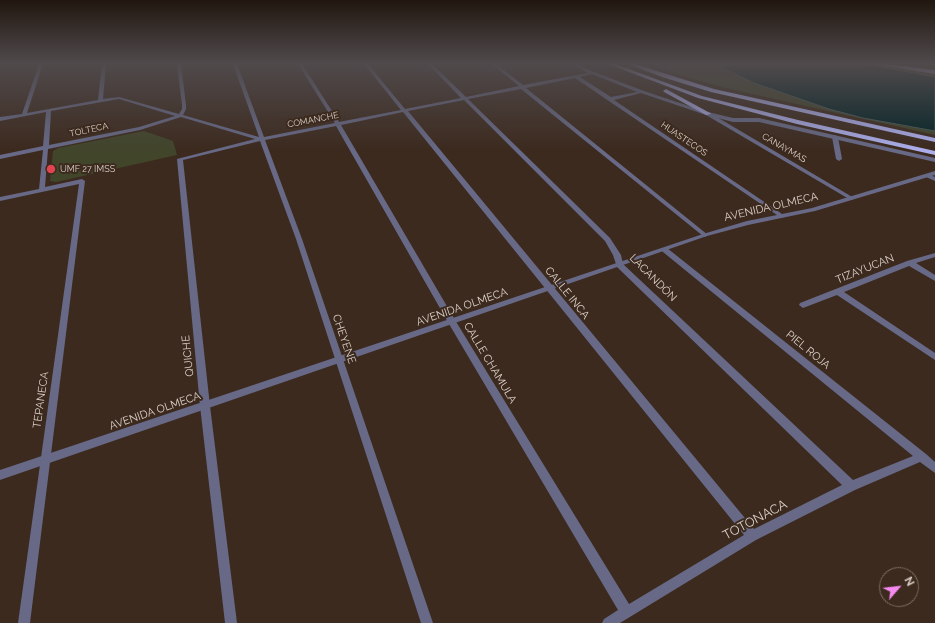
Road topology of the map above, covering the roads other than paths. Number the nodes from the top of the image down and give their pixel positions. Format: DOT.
graph roads {
  1 [pos="31,93"];
  2 [pos="101,93"];
  3 [pos="182,93"];
  4 [pos="245,93"];
  5 [pos="318,93"];
  6 [pos="390,93"];
  7 [pos="462,93"];
  8 [pos="493,93"];
  9 [pos="531,93"];
  10 [pos="601,93"];
  11 [pos="637,93"];
  12 [pos="645,93"];
  13 [pos="669,93"];
  14 [pos="689,93"];
  15 [pos="722,93"];
  16 [pos="467,98"];
  17 [pos="610,99"];
  18 [pos="100,101"];
  19 [pos="785,107"];
  20 [pos="49,110"];
  21 [pos="404,111"];
  22 [pos="708,114"];
  23 [pos="24,115"];
  24 [pos="180,116"];
  25 [pos="0,119"];
  26 [pos="338,124"];
  27 [pos="835,137"];
  28 [pos="262,139"];
  29 [pos="878,140"];
  30 [pos="935,140"];
  31 [pos="46,148"];
  32 [pos="935,153"];
  33 [pos="0,157"];
  34 [pos="180,159"];
  35 [pos="839,159"];
  36 [pos="935,160"];
  37 [pos="933,176"];
  38 [pos="42,190"];
  39 [pos="851,198"];
  40 [pos="0,199"];
  41 [pos="782,216"];
  42 [pos="705,235"];
  43 [pos="665,250"];
  44 [pos="935,255"];
  45 [pos="910,263"];
  46 [pos="620,265"];
  47 [pos="935,278"];
  48 [pos="548,288"];
  49 [pos="838,292"];
  50 [pos="803,305"];
  51 [pos="452,322"];
  52 [pos="935,357"];
  53 [pos="339,359"];
  54 [pos="205,406"];
  55 [pos="922,457"];
  56 [pos="45,459"];
  57 [pos="935,468"];
  58 [pos="0,475"];
  59 [pos="851,486"];
  60 [pos="752,536"];
  61 [pos="626,611"];
  62 [pos="24,623"];
  63 [pos="231,623"];
  64 [pos="427,623"];
  65 [pos="608,623"];
  1 -- 23 [label="street"];
  2 -- 18 [label="street"];
  3 -- 24 [label="street"];
  4 -- 28 [label="street, CHEYENE"];
  5 -- 26 [label="street, CALLE CHAMULA"];
  6 -- 21 [label="street, CALLE INCA"];
  7 -- 16 [label="street, LACANDÓN"];
  8 -- 16 [label="street, COMANCHE"];
  9 -- 42 [label="street"];
  10 -- 17 [label="street, HUASTECOS"];
  11 -- 17 [label="street"];
  12 -- 22 [label="street"];
  13 -- 22 [label="highway"];
  14 -- 29 [label="highway"];
  15 -- 19 [label="highway"];
  16 -- 21 [label="street, COMANCHE"];
  16 -- 46 [label="street, LACANDÓN"];
  17 -- 41 [label="street, HUASTECOS"];
  18 -- 20 [label="street"];
  18 -- 24 [label="street"];
  19 -- 29 [label="highway"];
  19 -- 30 [label="highway"];
  20 -- 23 [label="street"];
  20 -- 31 [label="street"];
  21 -- 26 [label="street, COMANCHE"];
  21 -- 48 [label="street, CALLE INCA"];
  22 -- 27 [label="street"];
  22 -- 39 [label="street, CANAYMAS"];
  23 -- 25 [label="street"];
  24 -- 28 [label="street"];
  24 -- 31 [label="street, TOLTECA"];
  26 -- 28 [label="street, COMANCHE"];
  26 -- 51 [label="street, CALLE CHAMULA"];
  27 -- 35 [label="street"];
  27 -- 36 [label="street"];
  28 -- 34 [label="street, COMANCHE"];
  28 -- 53 [label="street, CHEYENE"];
  29 -- 32 [label="highway"];
  31 -- 33 [label="street, TOLTECA"];
  31 -- 38 [label="street"];
  34 -- 54 [label="street, QUICHE"];
  37 -- 39 [label="street, AVENIDA OLMECA"];
  38 -- 40 [label="street"];
  38 -- 56 [label="street, TEPANECA"];
  39 -- 41 [label="street, AVENIDA OLMECA"];
  41 -- 42 [label="street, AVENIDA OLMECA"];
  42 -- 43 [label="street, AVENIDA OLMECA"];
  43 -- 46 [label="street, AVENIDA OLMECA"];
  43 -- 55 [label="street, PIEL ROJA"];
  44 -- 45 [label="street, TIZAYUCAN"];
  45 -- 47 [label="street"];
  45 -- 49 [label="street, TIZAYUCAN"];
  46 -- 48 [label="street, AVENIDA OLMECA"];
  46 -- 59 [label="street, LACANDÓN"];
  48 -- 51 [label="street, AVENIDA OLMECA"];
  48 -- 60 [label="street, CALLE INCA"];
  49 -- 50 [label="street, TIZAYUCAN"];
  49 -- 52 [label="street"];
  51 -- 53 [label="street, AVENIDA OLMECA"];
  51 -- 61 [label="street, CALLE CHAMULA"];
  53 -- 54 [label="street, AVENIDA OLMECA"];
  53 -- 64 [label="street, CHEYENE"];
  54 -- 56 [label="street, AVENIDA OLMECA"];
  54 -- 63 [label="street, QUICHE"];
  55 -- 57 [label="street, PIEL ROJA"];
  55 -- 59 [label="street, TOTONACA"];
  56 -- 58 [label="street, AVENIDA OLMECA"];
  56 -- 62 [label="street, TEPANECA"];
  59 -- 60 [label="street, TOTONACA"];
  60 -- 61 [label="street, TOTONACA"];
  61 -- 65 [label="street, TOTONACA"];
}
